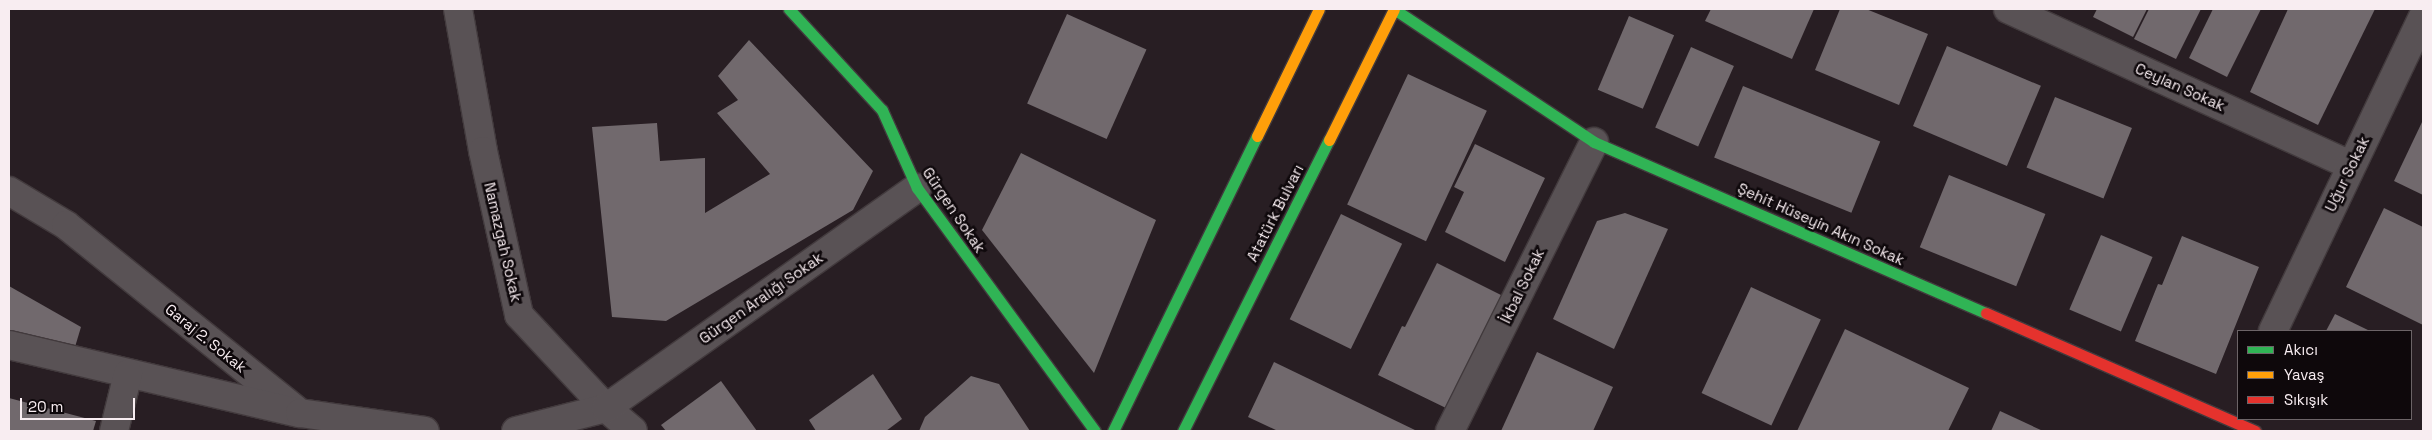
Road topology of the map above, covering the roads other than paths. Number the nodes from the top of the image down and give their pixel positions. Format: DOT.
graph roads {
  1 [pos="458,9"];
  2 [pos="789,9"];
  3 [pos="1319,9"];
  4 [pos="1394,9"];
  5 [pos="2008,9"];
  6 [pos="2423,17"];
  7 [pos="1594,142"];
  8 [pos="2351,165"];
  9 [pos="917,188"];
  10 [pos="9,191"];
  11 [pos="2273,330"];
  12 [pos="9,345"];
  13 [pos="128,374"];
  14 [pos="606,408"];
  15 [pos="298,422"];
  16 [pos="2238,422"];
  17 [pos="114,431"];
  18 [pos="424,431"];
  19 [pos="516,431"];
  20 [pos="633,431"];
  21 [pos="1095,431"];
  22 [pos="1113,431"];
  23 [pos="1183,431"];
  24 [pos="1450,431"];
  1 -- 14 [label="street, Namazgah Sokak"];
  2 -- 9 [label="street, Gürgen Sokak"];
  3 -- 22 [label="street"];
  4 -- 7 [label="street, Şehit Hüseyin Akın Sokak"];
  4 -- 23 [label="street, Atatürk Bulvarı"];
  5 -- 8 [label="street, Ceylan Sokak"];
  6 -- 8 [label="street, Uğur Sokak"];
  7 -- 16 [label="street, Şehit Hüseyin Akın Sokak"];
  7 -- 24 [label="street, İkbal Sokak"];
  8 -- 11 [label="street, Uğur Sokak"];
  9 -- 14 [label="street, Gürgen Aralığı Sokak"];
  9 -- 21 [label="street, Gürgen Sokak"];
  10 -- 15 [label="street, Garaj 2. Sokak"];
  12 -- 13 [label="street"];
  13 -- 15 [label="street"];
  13 -- 17 [label="street"];
  14 -- 19 [label="street"];
  14 -- 20 [label="street, Namazgah Sokak"];
  15 -- 18 [label="street"];
}
